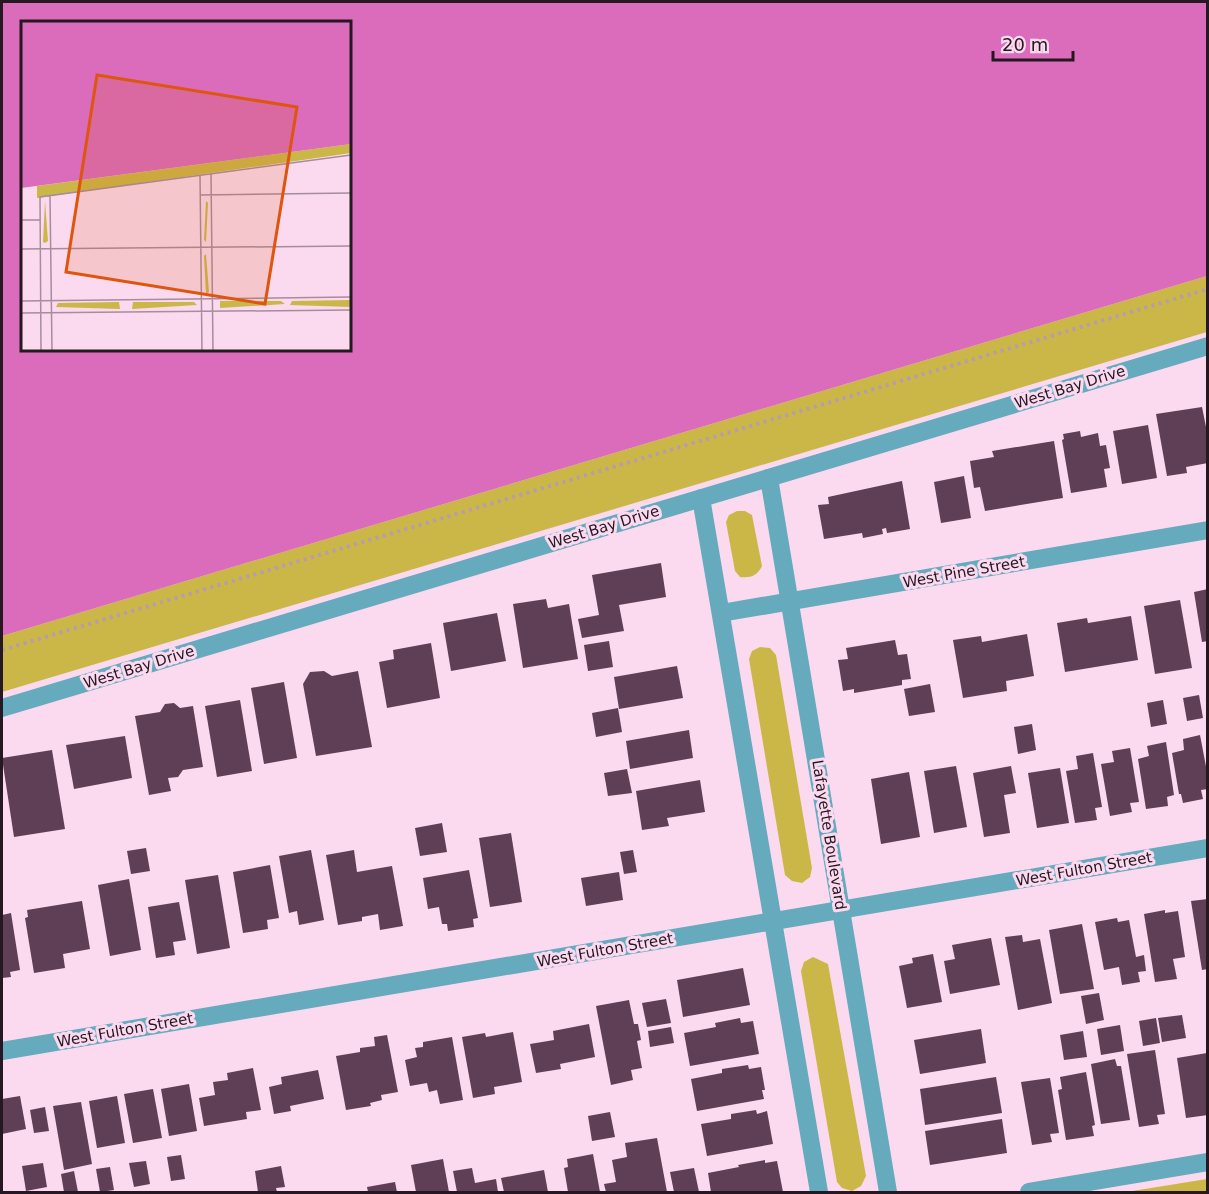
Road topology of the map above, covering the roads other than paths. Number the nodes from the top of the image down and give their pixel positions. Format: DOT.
graph roads {
  1 [pos="1208,346"];
  2 [pos="769,478"];
  3 [pos="701,498"];
  4 [pos="1208,530"];
  5 [pos="790,601"];
  6 [pos="721,613"];
  7 [pos="2,708"];
  8 [pos="1208,848"];
  9 [pos="841,910"];
  10 [pos="773,921"];
  11 [pos="2,1051"];
  12 [pos="1208,1162"];
  13 [pos="819,1192"];
  14 [pos="888,1192"];
  15 [pos="1029,1192"];
  1 -- 2 [label="street, West Bay Drive"];
  2 -- 3 [label="street, West Bay Drive"];
  2 -- 5 [label="street, Lafayette Boulevard"];
  3 -- 6 [label="street"];
  3 -- 7 [label="street, West Bay Drive"];
  4 -- 5 [label="street, West Pine Street"];
  5 -- 6 [label="street, West Pine Street"];
  5 -- 9 [label="street, Lafayette Boulevard"];
  6 -- 10 [label="street"];
  8 -- 9 [label="street, West Fulton Street"];
  9 -- 10 [label="street, West Fulton Street"];
  9 -- 14 [label="street, Lafayette Boulevard"];
  10 -- 11 [label="street, West Fulton Street"];
  10 -- 13 [label="street"];
  12 -- 15 [label="street"];
}
